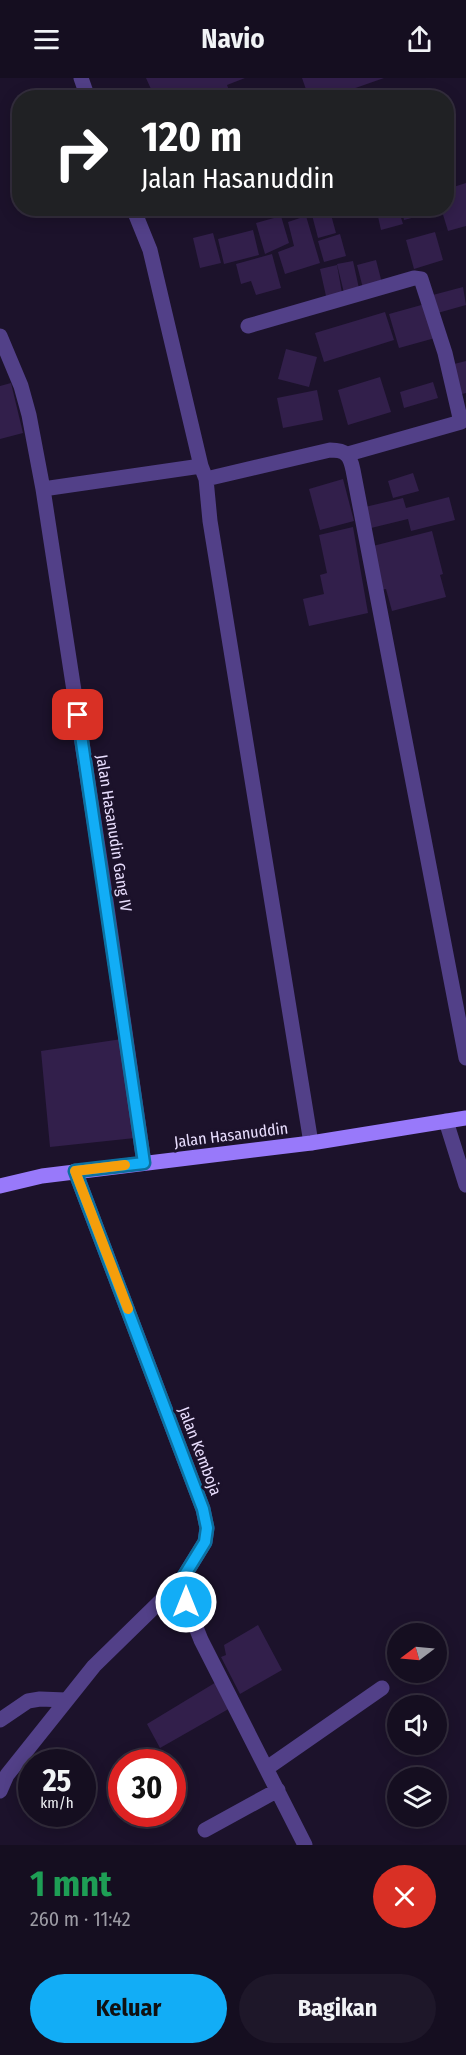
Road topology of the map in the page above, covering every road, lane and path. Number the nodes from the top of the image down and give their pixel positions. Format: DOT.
graph roads {
  1 [pos="136,216"];
  2 [pos="248,326"];
  3 [pos="0,336"];
  4 [pos="348,454"];
  5 [pos="203,472"];
  6 [pos="43,489"];
  7 [pos="466,1058"];
  8 [pos="466,1118"];
  9 [pos="446,1121"];
  10 [pos="311,1143"];
  11 [pos="144,1163"];
  12 [pos="75,1171"];
  13 [pos="466,1185"];
  14 [pos="0,1186"];
  15 [pos="181,1581"];
  16 [pos="382,1688"];
  17 [pos="66,1700"];
  18 [pos="0,1720"];
  19 [pos="267,1768"];
  20 [pos="278,1790"];
  21 [pos="0,1791"];
  22 [pos="205,1830"];
  23 [pos="305,1845"];
  1 -- 5 [label="street"];
  2 -- 4 [label="street"];
  3 -- 6 [label="street, Jalan Hasanudin Gang IV"];
  4 -- 5 [label="street"];
  4 -- 7 [label="street"];
  5 -- 6 [label="street"];
  5 -- 10 [label="street"];
  6 -- 11 [label="street, Jalan Hasanudin Gang IV"];
  8 -- 9 [label="main road, Jalan Hasanuddin"];
  9 -- 10 [label="main road, Jalan Hasanuddin"];
  9 -- 13 [label="street"];
  10 -- 11 [label="main road, Jalan Hasanuddin"];
  11 -- 12 [label="main road, Jalan Hasanuddin"];
  12 -- 14 [label="main road, Jalan Hasanuddin"];
  12 -- 15 [label="street, Jalan Kemboja"];
  15 -- 17 [label="street, Jalan Kemboja"];
  15 -- 19 [label="street"];
  16 -- 19 [label="street"];
  17 -- 18 [label="street"];
  17 -- 21 [label="street, Jalan Kemboja"];
  19 -- 20 [label="street"];
  20 -- 22 [label="street"];
  20 -- 23 [label="street"];
}
